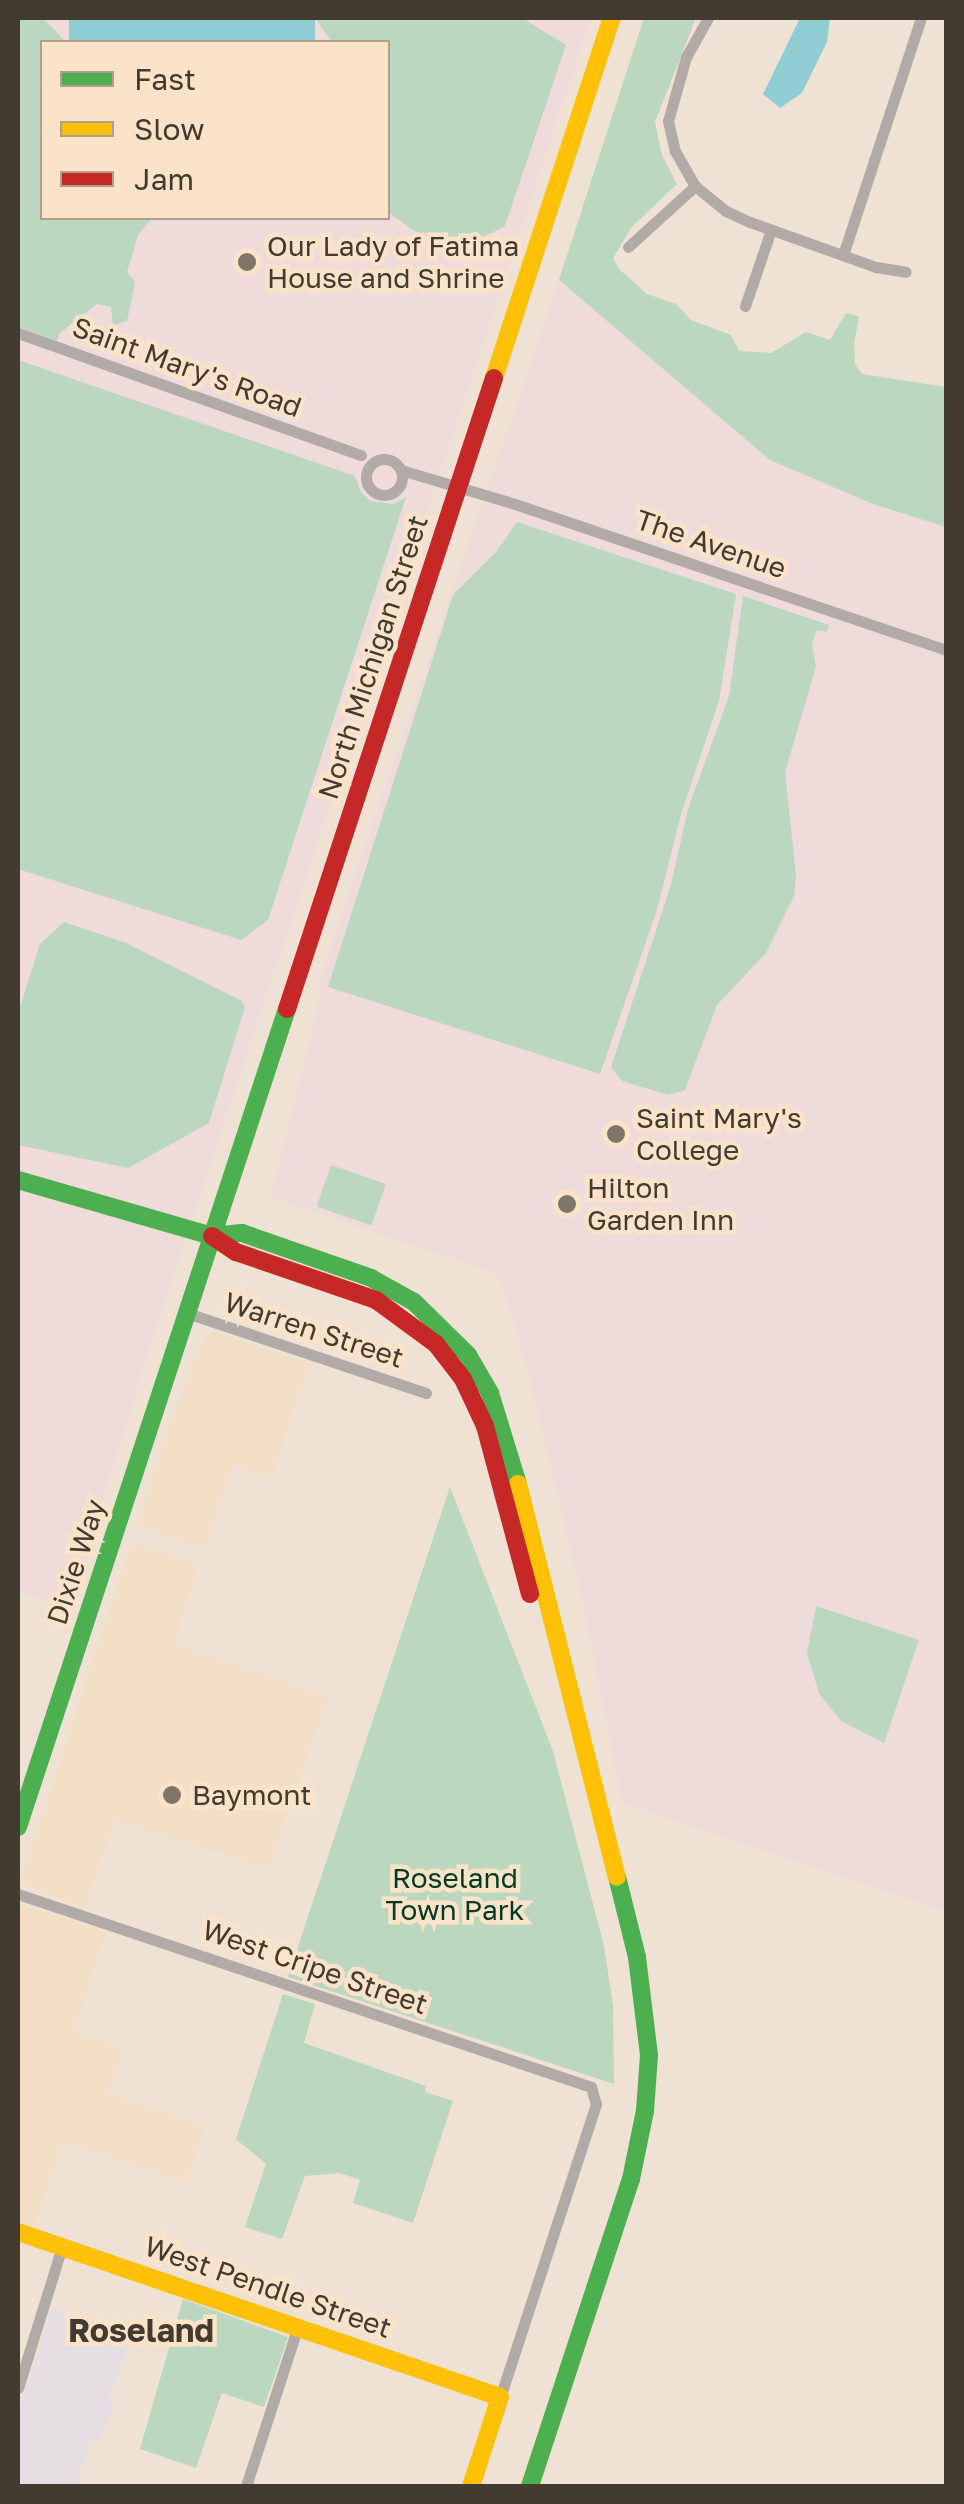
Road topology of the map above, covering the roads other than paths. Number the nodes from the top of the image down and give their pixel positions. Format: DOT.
graph roads {
  1 [pos="612,18"];
  2 [pos="708,18"];
  3 [pos="921,18"];
  4 [pos="695,186"];
  5 [pos="771,230"];
  6 [pos="628,247"];
  7 [pos="843,255"];
  8 [pos="906,272"];
  9 [pos="745,306"];
  10 [pos="18,334"];
  11 [pos="376,462"];
  12 [pos="401,470"];
  13 [pos="458,486"];
  14 [pos="946,650"];
  15 [pos="18,1180"];
  16 [pos="212,1236"];
  17 [pos="187,1314"];
  18 [pos="426,1393"];
  19 [pos="18,1827"];
  20 [pos="18,1894"];
  21 [pos="18,2232"];
  22 [pos="62,2247"];
  23 [pos="298,2326"];
  24 [pos="18,2388"];
  25 [pos="500,2396"];
  26 [pos="246,2486"];
  27 [pos="471,2486"];
  28 [pos="516,2486"];
  29 [pos="530,2486"];
  1 -- 13 [label="main road, North Michigan Street"];
  2 -- 4 [label="street"];
  3 -- 7 [label="street"];
  4 -- 5 [label="street"];
  4 -- 6 [label="street"];
  5 -- 7 [label="street"];
  5 -- 9 [label="street"];
  7 -- 8 [label="street"];
  10 -- 11 [label="street, Saint Mary's Road"];
  11 -- 12 [label="street, Saint Mary's Road"];
  11 -- 12 [label="street"];
  12 -- 13 [label="street, Saint Mary's Road"];
  13 -- 14 [label="street, The Avenue"];
  13 -- 16 [label="main road, North Michigan Street"];
  15 -- 16 [label="main road"];
  16 -- 17 [label="main road, North Michigan Street"];
  16 -- 28 [label="main road"];
  16 -- 29 [label="main road"];
  17 -- 18 [label="street, Warren Street"];
  17 -- 19 [label="main road, Dixie Way"];
  20 -- 25 [label="street, West Cripe Street"];
  21 -- 22 [label="main road, West Pendle Street"];
  22 -- 23 [label="main road, West Pendle Street"];
  22 -- 24 [label="street"];
  23 -- 25 [label="main road, West Pendle Street"];
  23 -- 26 [label="street"];
  25 -- 27 [label="main road"];
}
